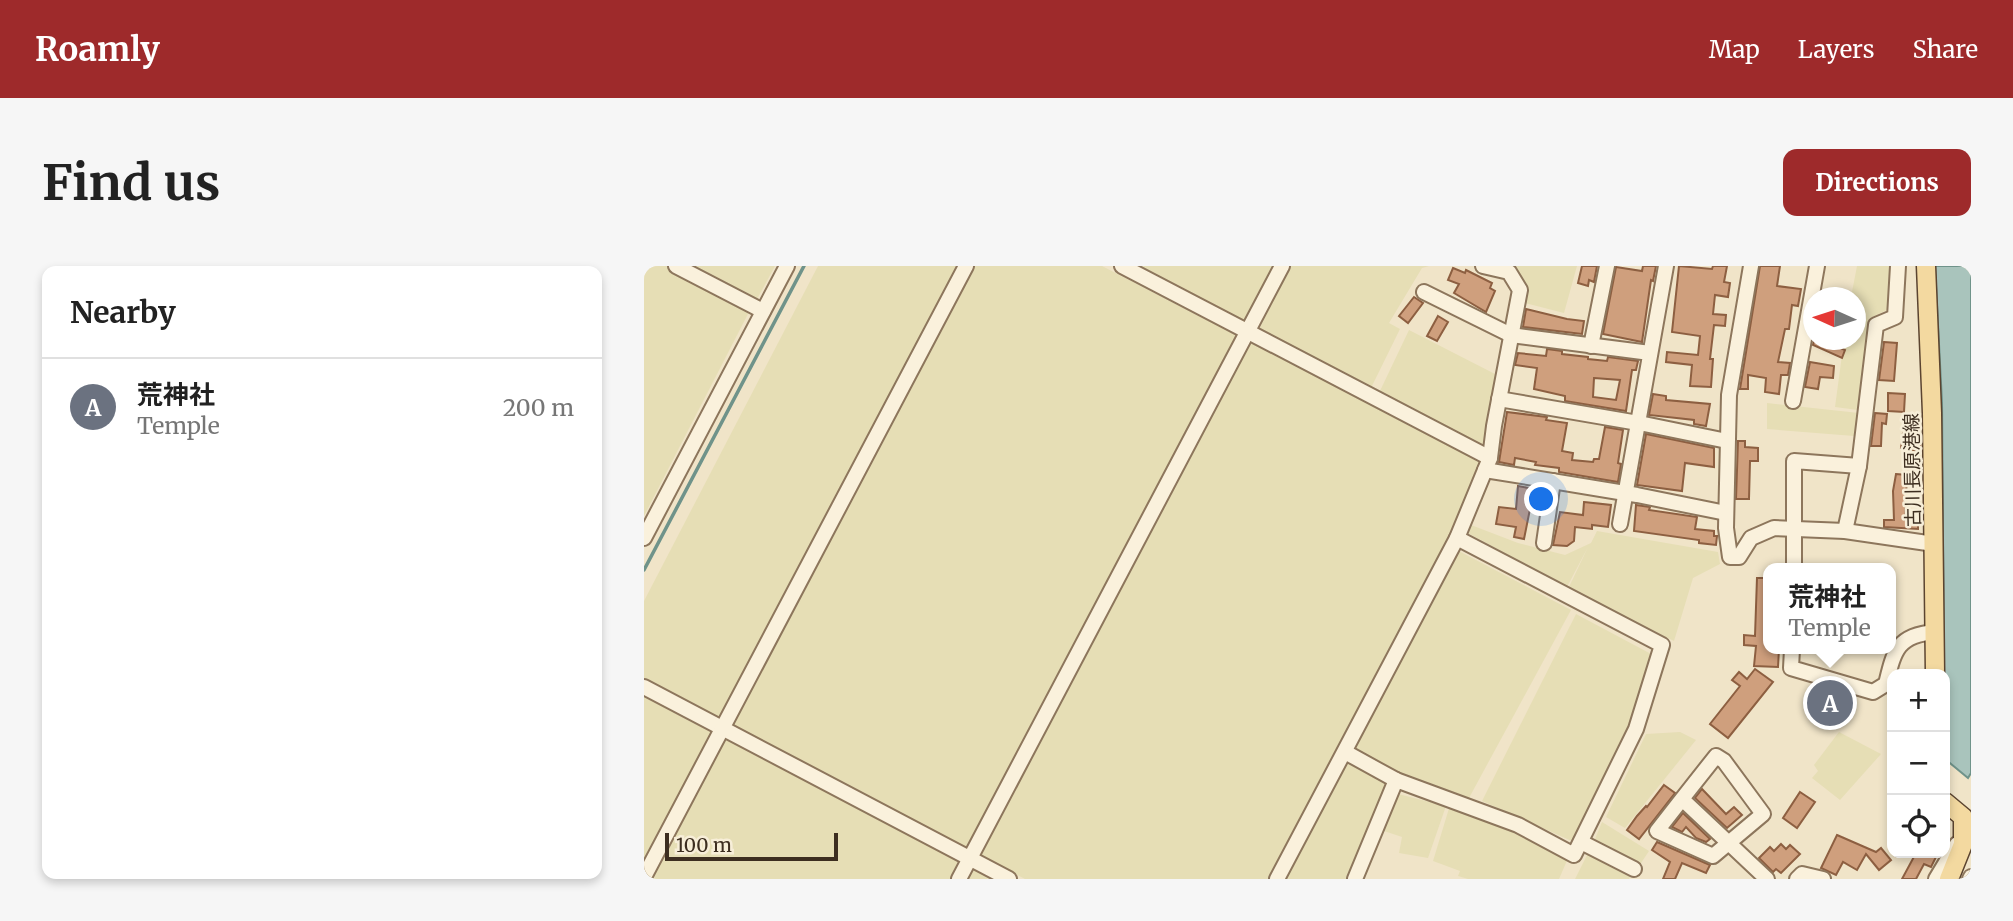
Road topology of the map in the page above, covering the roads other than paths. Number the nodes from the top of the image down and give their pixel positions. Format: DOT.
graph roads {
  1 [pos="676,266"];
  2 [pos="787,266"];
  3 [pos="966,266"];
  4 [pos="1122,266"];
  5 [pos="1282,266"];
  6 [pos="1483,266"];
  7 [pos="1606,266"];
  8 [pos="1666,266"];
  9 [pos="1751,266"];
  10 [pos="1817,266"];
  11 [pos="1898,266"];
  12 [pos="1926,266"];
  13 [pos="1424,292"];
  14 [pos="763,311"];
  15 [pos="1248,333"];
  16 [pos="1511,335"];
  17 [pos="1591,346"];
  18 [pos="1650,353"];
  19 [pos="1499,400"];
  20 [pos="1793,401"];
  21 [pos="1638,423"];
  22 [pos="1727,441"];
  23 [pos="1488,464"];
  24 [pos="1859,466"];
  25 [pos="1553,481"];
  26 [pos="1626,493"];
  27 [pos="1726,513"];
  28 [pos="1620,524"];
  29 [pos="1795,528"];
  30 [pos="1845,531"];
  31 [pos="644,538"];
  32 [pos="1457,538"];
  33 [pos="1544,542"];
  34 [pos="1934,544"];
  35 [pos="1794,563"];
  36 [pos="1935,632"];
  37 [pos="1896,650"];
  38 [pos="1792,654"];
  39 [pos="1894,654"];
  40 [pos="1935,669"];
  41 [pos="644,687"];
  42 [pos="723,729"];
  43 [pos="1345,752"];
  44 [pos="1396,780"];
  45 [pos="1682,799"];
  46 [pos="1950,806"];
  47 [pos="1964,833"];
  48 [pos="1581,842"];
  49 [pos="1729,844"];
  50 [pos="970,858"];
  51 [pos="1634,869"];
  52 [pos="644,877"];
  53 [pos="959,879"];
  54 [pos="1009,879"];
  55 [pos="1278,879"];
  56 [pos="1355,879"];
  57 [pos="1768,879"];
  58 [pos="1797,879"];
  59 [pos="1823,879"];
  60 [pos="1936,879"];
  61 [pos="1949,879"];
  1 -- 14 [label="street"];
  2 -- 14 [label="street"];
  3 -- 42 [label="street"];
  4 -- 15 [label="street"];
  5 -- 15 [label="street"];
  6 -- 16 [label="street"];
  7 -- 17 [label="street"];
  8 -- 18 [label="street"];
  9 -- 22 [label="street"];
  10 -- 20 [label="street"];
  11 -- 24 [label="street"];
  12 -- 34 [label="main road, 古川長原港線"];
  13 -- 16 [label="street"];
  14 -- 31 [label="street"];
  15 -- 23 [label="street"];
  15 -- 50 [label="street"];
  16 -- 17 [label="street"];
  16 -- 19 [label="street"];
  17 -- 18 [label="street"];
  18 -- 21 [label="street"];
  19 -- 21 [label="street"];
  19 -- 23 [label="street"];
  21 -- 22 [label="street"];
  21 -- 26 [label="street"];
  22 -- 27 [label="street"];
  23 -- 25 [label="street"];
  23 -- 32 [label="street"];
  24 -- 29 [label="street"];
  24 -- 30 [label="street"];
  25 -- 26 [label="street"];
  25 -- 33 [label="street"];
  26 -- 27 [label="street"];
  26 -- 28 [label="street"];
  27 -- 29 [label="street"];
  29 -- 30 [label="street"];
  29 -- 35 [label="street"];
  30 -- 34 [label="street"];
  32 -- 43 [label="street"];
  32 -- 48 [label="street"];
  34 -- 36 [label="main road, 古川長原港線"];
  36 -- 37 [label="street"];
  36 -- 40 [label="main road, 古川長原港線"];
  38 -- 39 [label="street"];
  41 -- 42 [label="street"];
  42 -- 50 [label="street"];
  42 -- 52 [label="street"];
  43 -- 44 [label="street"];
  43 -- 55 [label="street"];
  44 -- 48 [label="street"];
  44 -- 56 [label="street"];
  45 -- 49 [label="street"];
  45 -- 49 [label="street"];
  45 -- 49 [label="street"];
  46 -- 47 [label="main road"];
  47 -- 60 [label="street"];
  47 -- 61 [label="main road"];
  48 -- 51 [label="street"];
  49 -- 57 [label="street"];
  50 -- 53 [label="street"];
  50 -- 54 [label="street"];
  58 -- 59 [label="street"];
}
